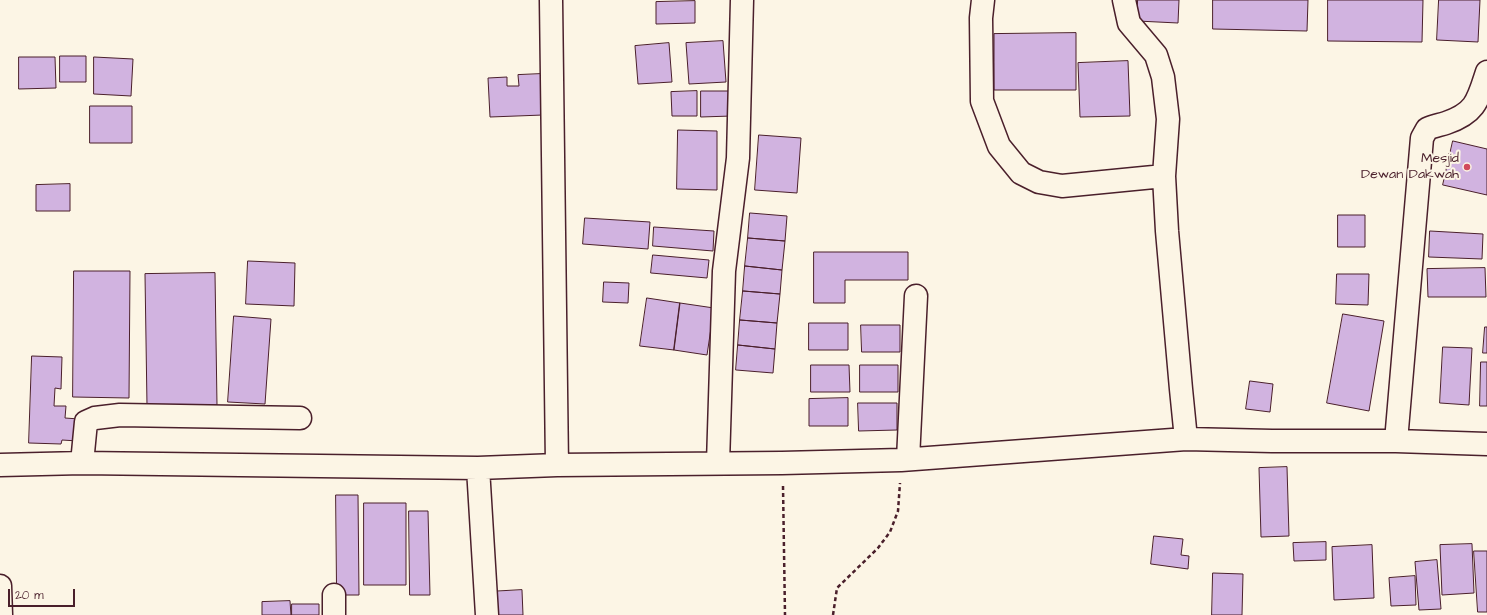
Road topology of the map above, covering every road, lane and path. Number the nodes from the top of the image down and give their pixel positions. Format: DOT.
graph roads {
  1 [pos="551,0"];
  2 [pos="742,0"];
  3 [pos="983,0"];
  4 [pos="1124,0"];
  5 [pos="1487,72"];
  6 [pos="1164,176"];
  7 [pos="916,296"];
  8 [pos="300,418"];
  9 [pos="1186,439"];
  10 [pos="1396,441"];
  11 [pos="1487,444"];
  12 [pos="904,460"];
  13 [pos="82,463"];
  14 [pos="718,463"];
  15 [pos="782,463"];
  16 [pos="0,465"];
  17 [pos="557,465"];
  18 [pos="478,468"];
  19 [pos="0,586"];
  20 [pos="0,615"];
  21 [pos="487,615"];
  22 [pos="785,615"];
  23 [pos="833,615"];
  1 -- 17 [label="street"];
  2 -- 14 [label="street"];
  3 -- 6 [label="street"];
  4 -- 6 [label="street"];
  5 -- 10 [label="street"];
  6 -- 9 [label="street"];
  7 -- 12 [label="street"];
  8 -- 13 [label="street"];
  9 -- 10 [label="street"];
  9 -- 12 [label="street"];
  10 -- 11 [label="street"];
  12 -- 15 [label="street"];
  12 -- 23 [label="path"];
  13 -- 16 [label="street"];
  13 -- 18 [label="street"];
  14 -- 15 [label="street"];
  14 -- 17 [label="street"];
  15 -- 22 [label="path"];
  17 -- 18 [label="street"];
  18 -- 21 [label="street"];
  19 -- 20 [label="street"];
}
